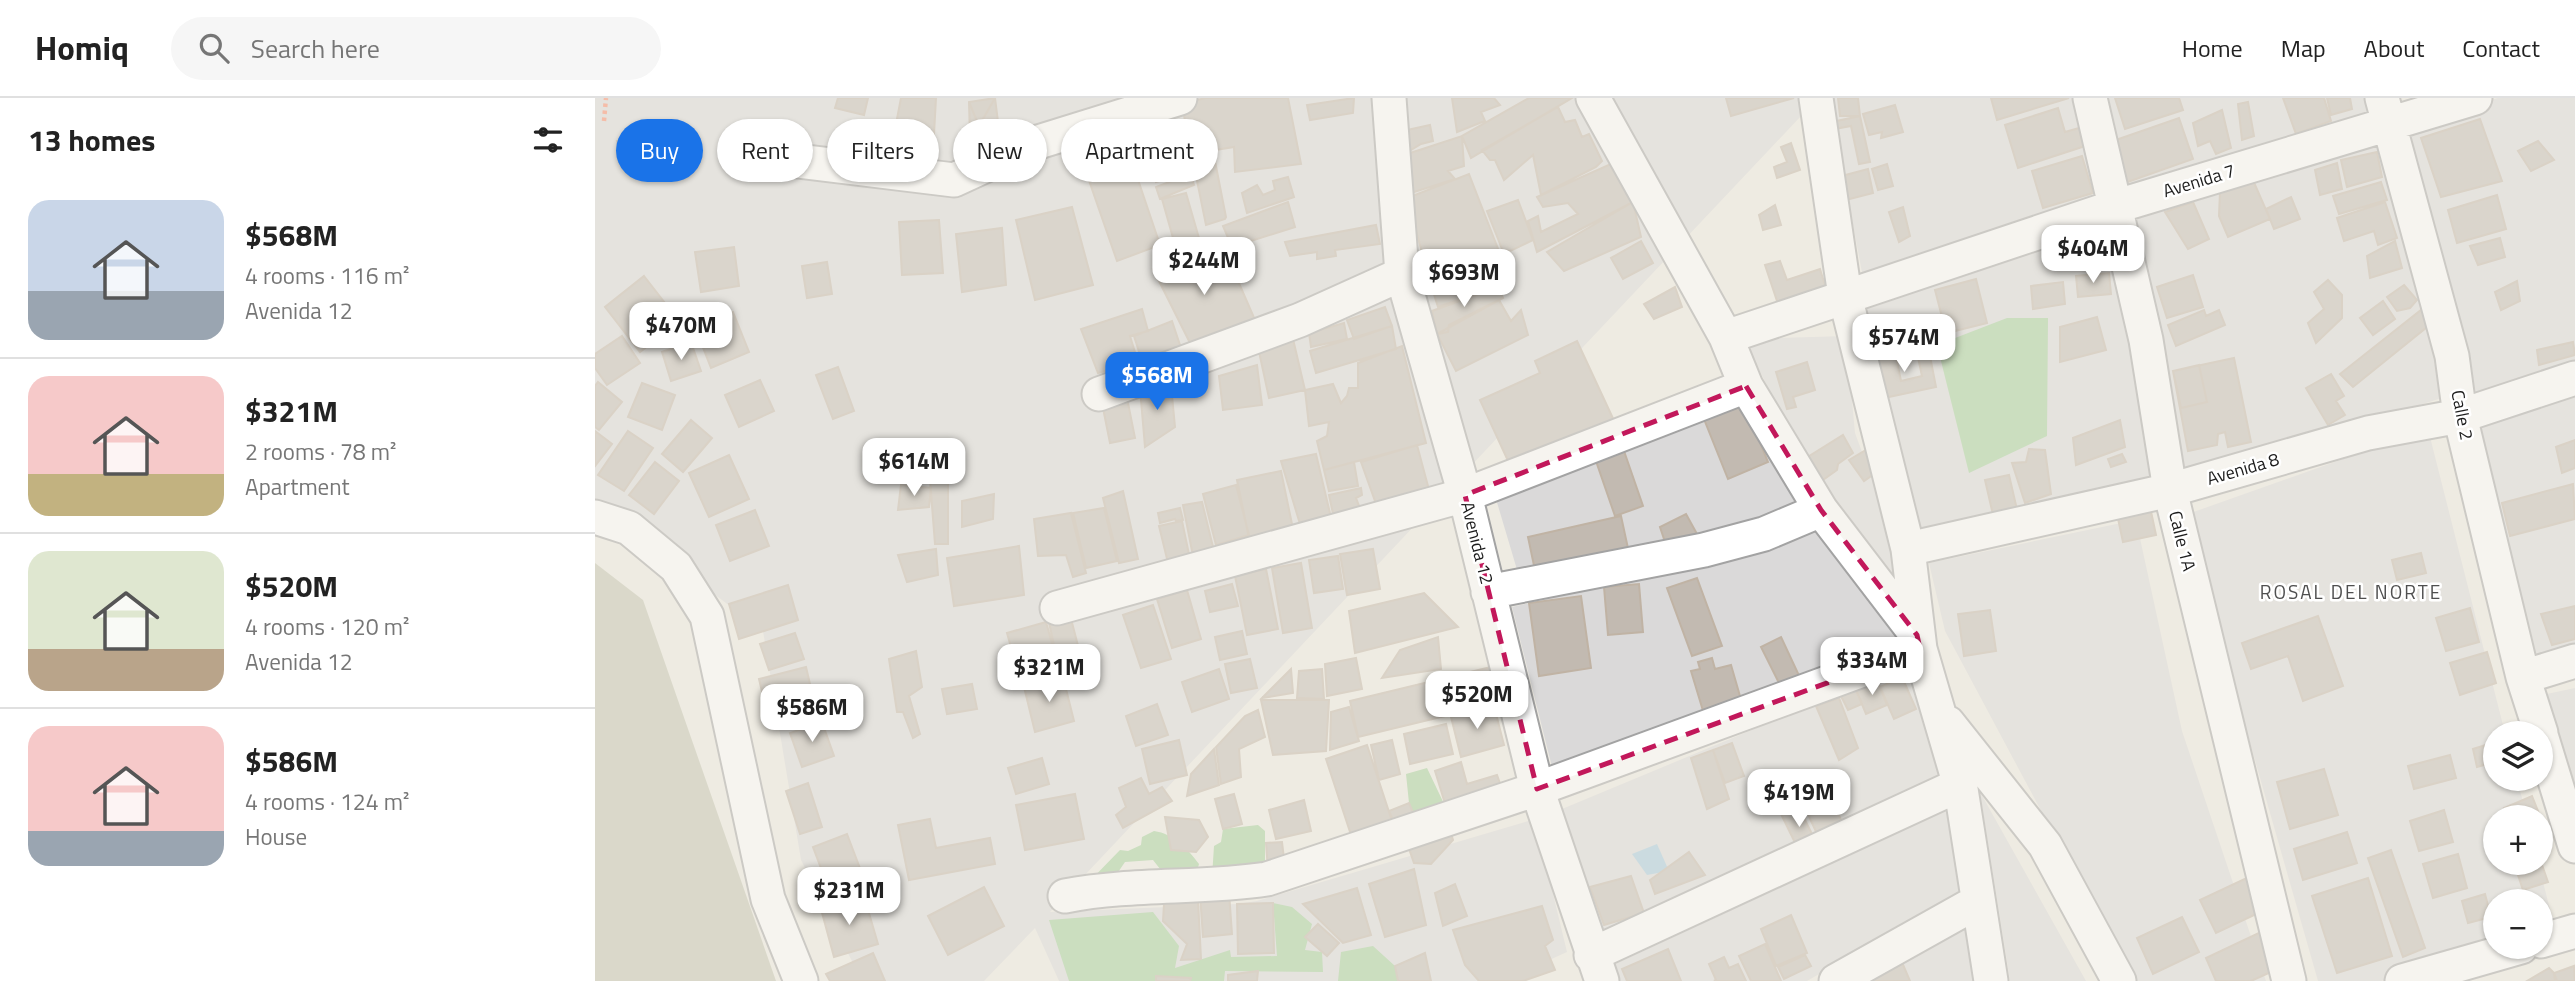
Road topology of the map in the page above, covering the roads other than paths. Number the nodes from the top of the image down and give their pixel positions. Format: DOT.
graph roads {
  1 [pos="1180,98"];
  2 [pos="1389,98"];
  3 [pos="1593,98"];
  4 [pos="1817,98"];
  5 [pos="2090,98"];
  6 [pos="2475,98"];
  7 [pos="2386,111"];
  8 [pos="813,163"];
  9 [pos="2114,207"];
  10 [pos="1402,275"];
  11 [pos="1845,296"];
  12 [pos="1726,337"];
  13 [pos="2575,378"];
  14 [pos="1746,386"];
  15 [pos="1099,394"];
  16 [pos="2460,416"];
  17 [pos="2169,490"];
  18 [pos="1465,495"];
  19 [pos="1821,510"];
  20 [pos="595,517"];
  21 [pos="1908,549"];
  22 [pos="1488,592"];
  23 [pos="1057,608"];
  24 [pos="1918,642"];
  25 [pos="2575,661"];
  26 [pos="2523,677"];
  27 [pos="1937,711"];
  28 [pos="2537,721"];
  29 [pos="2553,774"];
  30 [pos="1959,785"];
  31 [pos="1537,789"];
  32 [pos="2575,846"];
  33 [pos="1065,895"];
  34 [pos="1977,902"];
  35 [pos="2575,931"];
  36 [pos="2553,937"];
  37 [pos="2483,958"];
  38 [pos="1597,968"];
  39 [pos="801,981"];
  40 [pos="1836,981"];
  41 [pos="1991,981"];
  42 [pos="2119,981"];
  43 [pos="2289,981"];
  44 [pos="2402,981"];
  1 -- 8 [label="street"];
  2 -- 10 [label="street, Avenida 12"];
  3 -- 12 [label="street"];
  4 -- 11 [label="street"];
  5 -- 9 [label="street, Calle 1A"];
  6 -- 7 [label="street, Avenida 7"];
  7 -- 9 [label="street, Avenida 7"];
  7 -- 16 [label="street, Calle 2"];
  9 -- 11 [label="street, Avenida 7"];
  9 -- 17 [label="street, Calle 1A"];
  10 -- 15 [label="street"];
  10 -- 18 [label="street, Avenida 12"];
  11 -- 12 [label="street, Avenida 7"];
  11 -- 21 [label="street"];
  12 -- 14 [label="street"];
  13 -- 16 [label="street, Avenida 8"];
  14 -- 18 [label="street"];
  14 -- 19 [label="street"];
  16 -- 17 [label="street, Avenida 8"];
  16 -- 26 [label="street, Calle 2"];
  17 -- 21 [label="street, Avenida 8"];
  17 -- 43 [label="street, Calle 1A"];
  18 -- 22 [label="street, Avenida 12"];
  18 -- 23 [label="street"];
  19 -- 22 [label="street"];
  19 -- 24 [label="street"];
  20 -- 39 [label="street"];
  21 -- 24 [label="street"];
  22 -- 31 [label="street, Avenida 12"];
  24 -- 27 [label="street"];
  24 -- 31 [label="street"];
  25 -- 26 [label="street"];
  26 -- 28 [label="street, Calle 2"];
  27 -- 30 [label="street"];
  27 -- 42 [label="street"];
  29 -- 32 [label="street, Calle 2"];
  30 -- 34 [label="street"];
  30 -- 38 [label="street"];
  31 -- 33 [label="street"];
  31 -- 38 [label="street, Avenida 12"];
  34 -- 40 [label="street"];
  34 -- 41 [label="street"];
  35 -- 36 [label="street"];
  37 -- 44 [label="street"];
}
